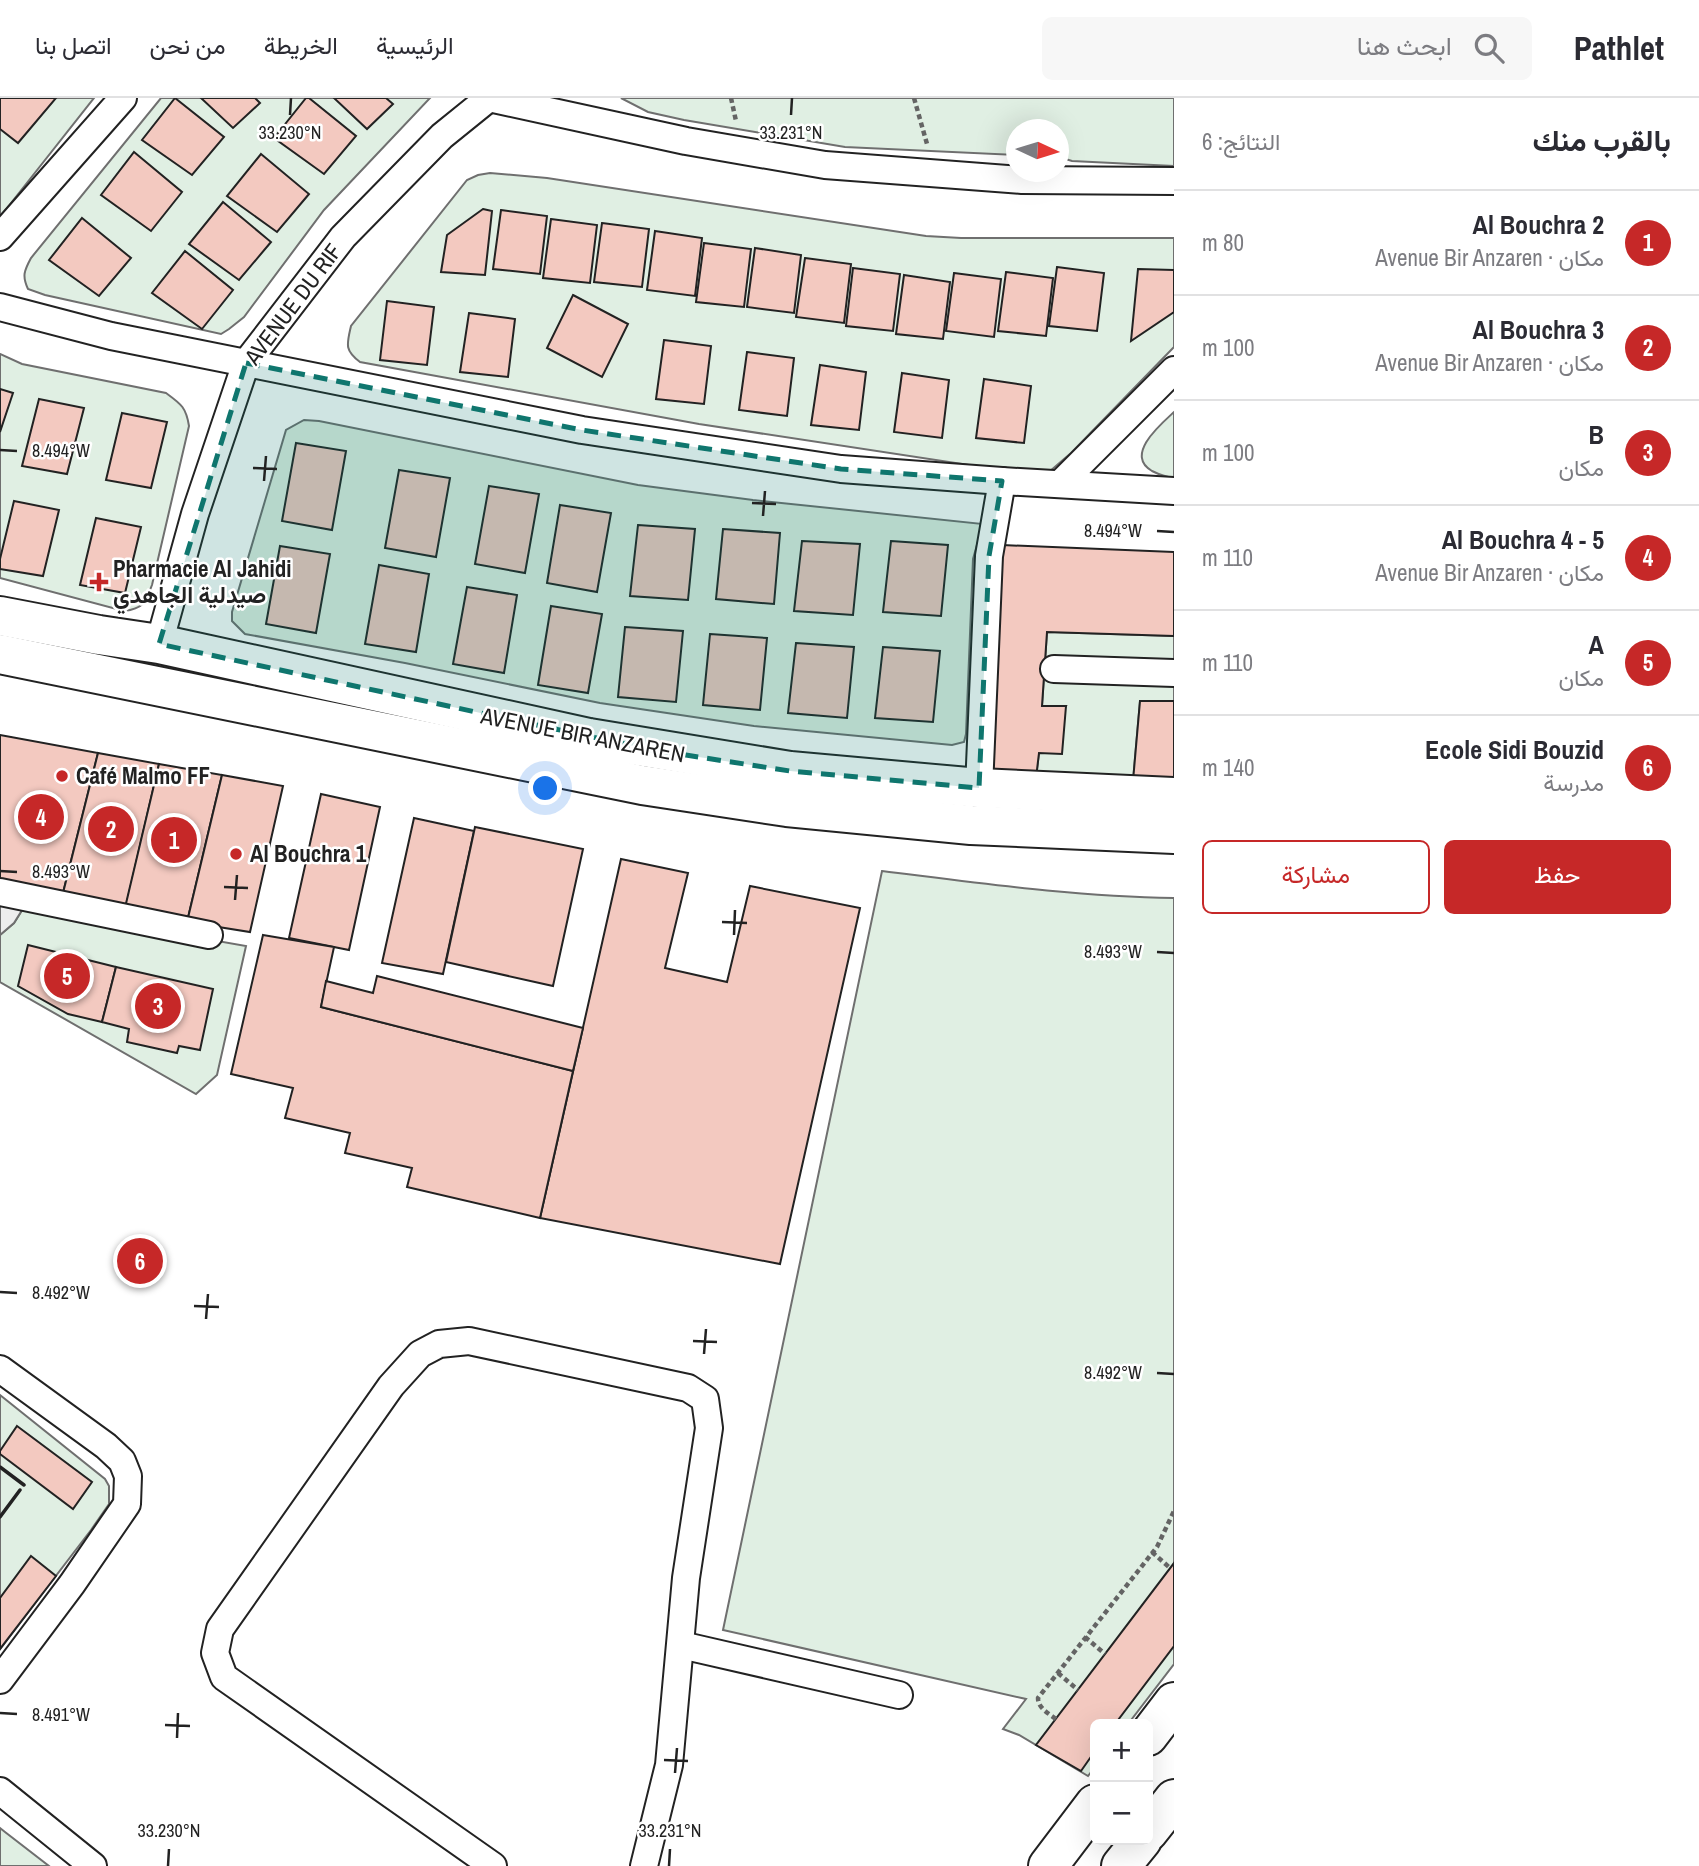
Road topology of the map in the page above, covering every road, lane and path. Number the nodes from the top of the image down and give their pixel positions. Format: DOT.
graph roads {
  1 [pos="123,98"];
  2 [pos="489,98"];
  3 [pos="914,98"];
  4 [pos="935,174"];
  5 [pos="1174,181"];
  6 [pos="0,237"];
  7 [pos="0,307"];
  8 [pos="246,363"];
  9 [pos="1174,370"];
  10 [pos="1002,481"];
  11 [pos="1061,483"];
  12 [pos="1174,491"];
  13 [pos="0,615"];
  14 [pos="159,644"];
  15 [pos="0,654"];
  16 [pos="1054,669"];
  17 [pos="1174,673"];
  18 [pos="979,788"];
  19 [pos="1174,797"];
  20 [pos="1174,834"];
  21 [pos="0,892"];
  22 [pos="209,935"];
  23 [pos="0,1369"];
  24 [pos="1174,1511"];
  25 [pos="1152,1552"];
  26 [pos="1170,1569"];
  27 [pos="1085,1637"];
  28 [pos="681,1645"];
  29 [pos="1105,1654"];
  30 [pos="1058,1673"];
  31 [pos="0,1679"];
  32 [pos="1078,1690"];
  33 [pos="899,1695"];
  34 [pos="1174,1702"];
  35 [pos="1056,1719"];
  36 [pos="1153,1729"];
  37 [pos="0,1791"];
  38 [pos="1174,1799"];
  39 [pos="1090,1811"];
  40 [pos="1153,1826"];
  41 [pos="1138,1845"];
  42 [pos="93,1866"];
  43 [pos="493,1866"];
  44 [pos="644,1866"];
  45 [pos="1048,1866"];
  46 [pos="1121,1866"];
  1 -- 6 [label="street"];
  2 -- 4 [label="street"];
  2 -- 8 [label="street, AVENUE DU RIF"];
  3 -- 4 [label="path"];
  4 -- 5 [label="street"];
  7 -- 8 [label="street"];
  8 -- 10 [label="street"];
  8 -- 14 [label="street, AVENUE DU RIF"];
  9 -- 11 [label="street"];
  10 -- 11 [label="street"];
  10 -- 18 [label="street"];
  11 -- 12 [label="street"];
  13 -- 14 [label="main road, AVENUE BIR ANZAREN"];
  14 -- 18 [label="main road, AVENUE BIR ANZAREN"];
  15 -- 20 [label="main road, AVENUE BIR ANZAREN"];
  16 -- 17 [label="street"];
  18 -- 19 [label="main road, AVENUE BIR ANZAREN"];
  21 -- 22 [label="street"];
  23 -- 31 [label="street"];
  24 -- 25 [label="path"];
  25 -- 26 [label="path"];
  25 -- 27 [label="path"];
  27 -- 29 [label="path"];
  27 -- 30 [label="path"];
  28 -- 33 [label="street"];
  28 -- 43 [label="street"];
  28 -- 44 [label="street"];
  30 -- 32 [label="path"];
  30 -- 35 [label="path"];
  34 -- 36 [label="main road"];
  37 -- 42 [label="street"];
  38 -- 40 [label="main road"];
  39 -- 45 [label="main road"];
  41 -- 46 [label="main road"];
}
